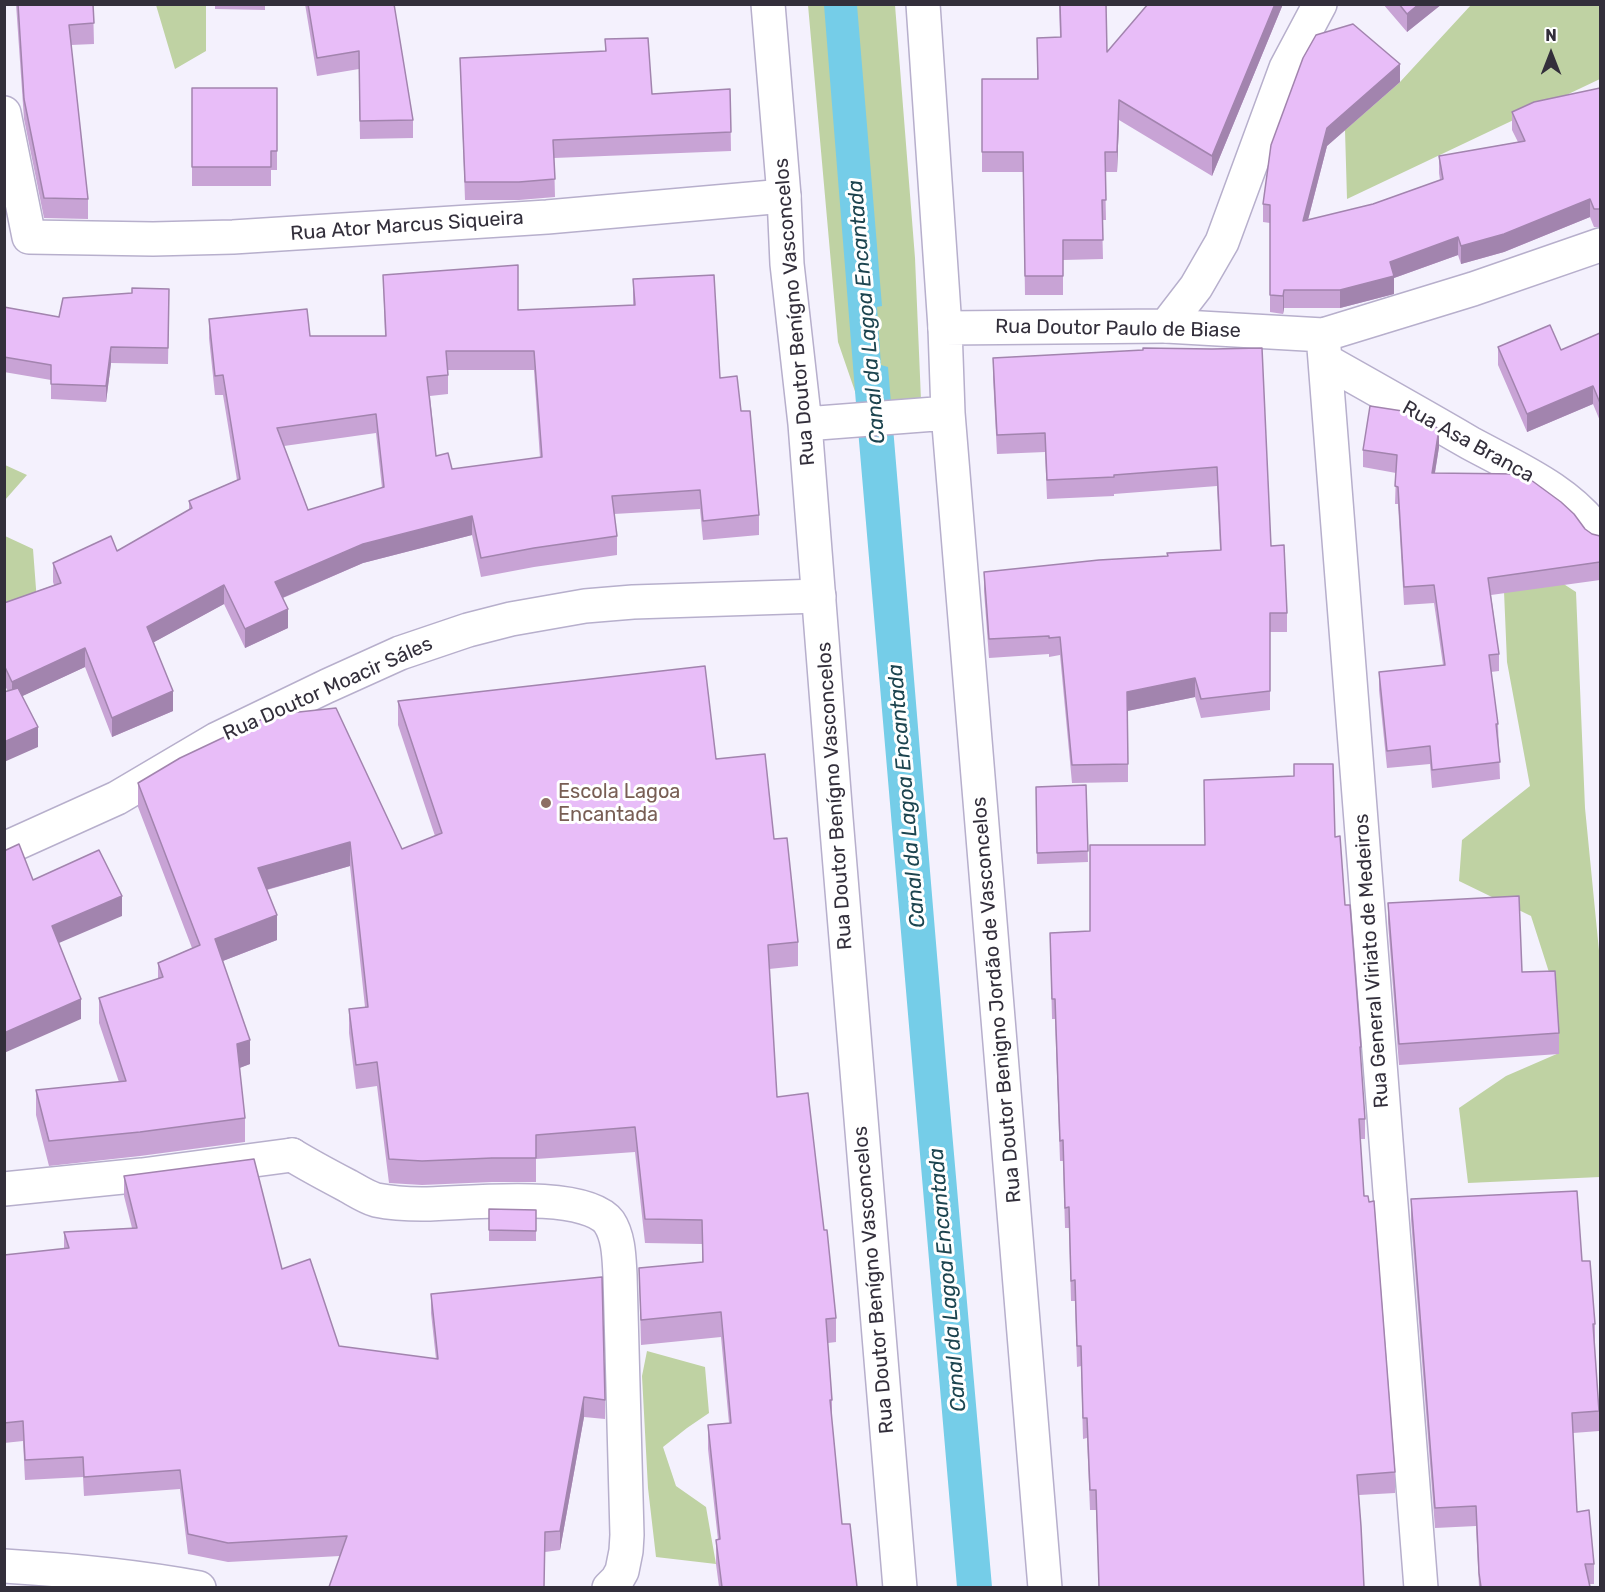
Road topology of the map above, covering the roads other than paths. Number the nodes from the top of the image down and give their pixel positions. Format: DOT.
graph roads {
  1 [pos="768,4"];
  2 [pos="923,4"];
  3 [pos="1320,4"];
  4 [pos="4,113"];
  5 [pos="784,196"];
  6 [pos="1600,245"];
  7 [pos="1166,326"];
  8 [pos="945,328"];
  9 [pos="1324,348"];
  10 [pos="936,414"];
  11 [pos="814,423"];
  12 [pos="1600,535"];
  13 [pos="819,596"];
  14 [pos="4,849"];
  15 [pos="4,1189"];
  16 [pos="4,1566"];
  17 [pos="199,1587"];
  18 [pos="609,1587"];
  19 [pos="900,1587"];
  20 [pos="1045,1587"];
  21 [pos="1421,1587"];
  1 -- 5 [label="street, Rua Doutor Benígno Vasconcelos"];
  2 -- 8 [label="street, Rua Doutor Benigno Jordão de Vasconcelos"];
  3 -- 7 [label="street"];
  4 -- 5 [label="street, Rua Ator Marcus Siqueira"];
  5 -- 11 [label="street, Rua Doutor Benígno Vasconcelos"];
  6 -- 9 [label="street, Rua Doutor Paulo de Biase"];
  7 -- 8 [label="street, Rua Doutor Paulo de Biase"];
  7 -- 9 [label="street, Rua Doutor Paulo de Biase"];
  8 -- 10 [label="street, Rua Doutor Benigno Jordão de Vasconcelos"];
  9 -- 12 [label="street, Rua Asa Branca"];
  9 -- 21 [label="street, Rua General Viriato de Medeiros"];
  10 -- 11 [label="street"];
  10 -- 20 [label="street, Rua Doutor Benigno Jordão de Vasconcelos"];
  11 -- 13 [label="street, Rua Doutor Benígno Vasconcelos"];
  13 -- 14 [label="street, Rua Doutor Moacir Sáles"];
  13 -- 19 [label="street, Rua Doutor Benígno Vasconcelos"];
  15 -- 18 [label="street"];
  16 -- 17 [label="street"];
}
